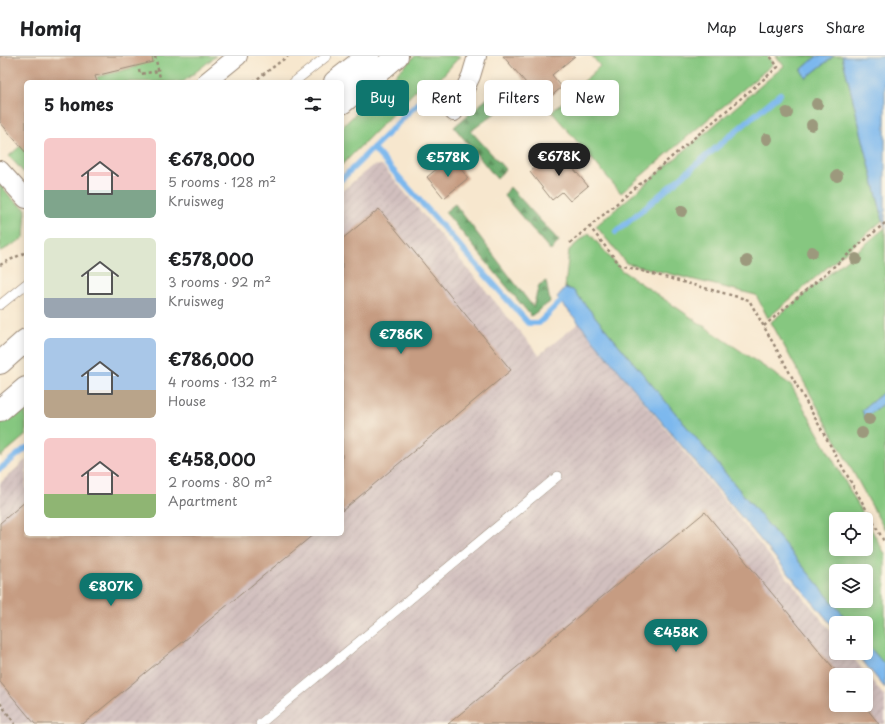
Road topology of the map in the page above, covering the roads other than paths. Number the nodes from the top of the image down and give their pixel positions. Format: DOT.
graph roads {
  1 [pos="238,56"];
  2 [pos="327,56"];
  3 [pos="368,56"];
  4 [pos="397,56"];
  5 [pos="477,56"];
  6 [pos="208,80"];
  7 [pos="297,80"];
  8 [pos="337,80"];
  9 [pos="469,80"];
  10 [pos="344,101"];
  11 [pos="0,170"];
  12 [pos="24,197"];
  13 [pos="24,286"];
  14 [pos="0,305"];
  15 [pos="24,342"];
  16 [pos="0,363"];
  17 [pos="24,390"];
  18 [pos="0,410"];
  19 [pos="558,476"];
  20 [pos="260,724"];
  1 -- 6 [label="street"];
  2 -- 7 [label="lane"];
  3 -- 8 [label="main road"];
  4 -- 10 [label="main road"];
  5 -- 9 [label="street"];
  11 -- 12 [label="street"];
  13 -- 14 [label="lane"];
  15 -- 16 [label="main road"];
  17 -- 18 [label="main road"];
  19 -- 20 [label="lane"];
}
